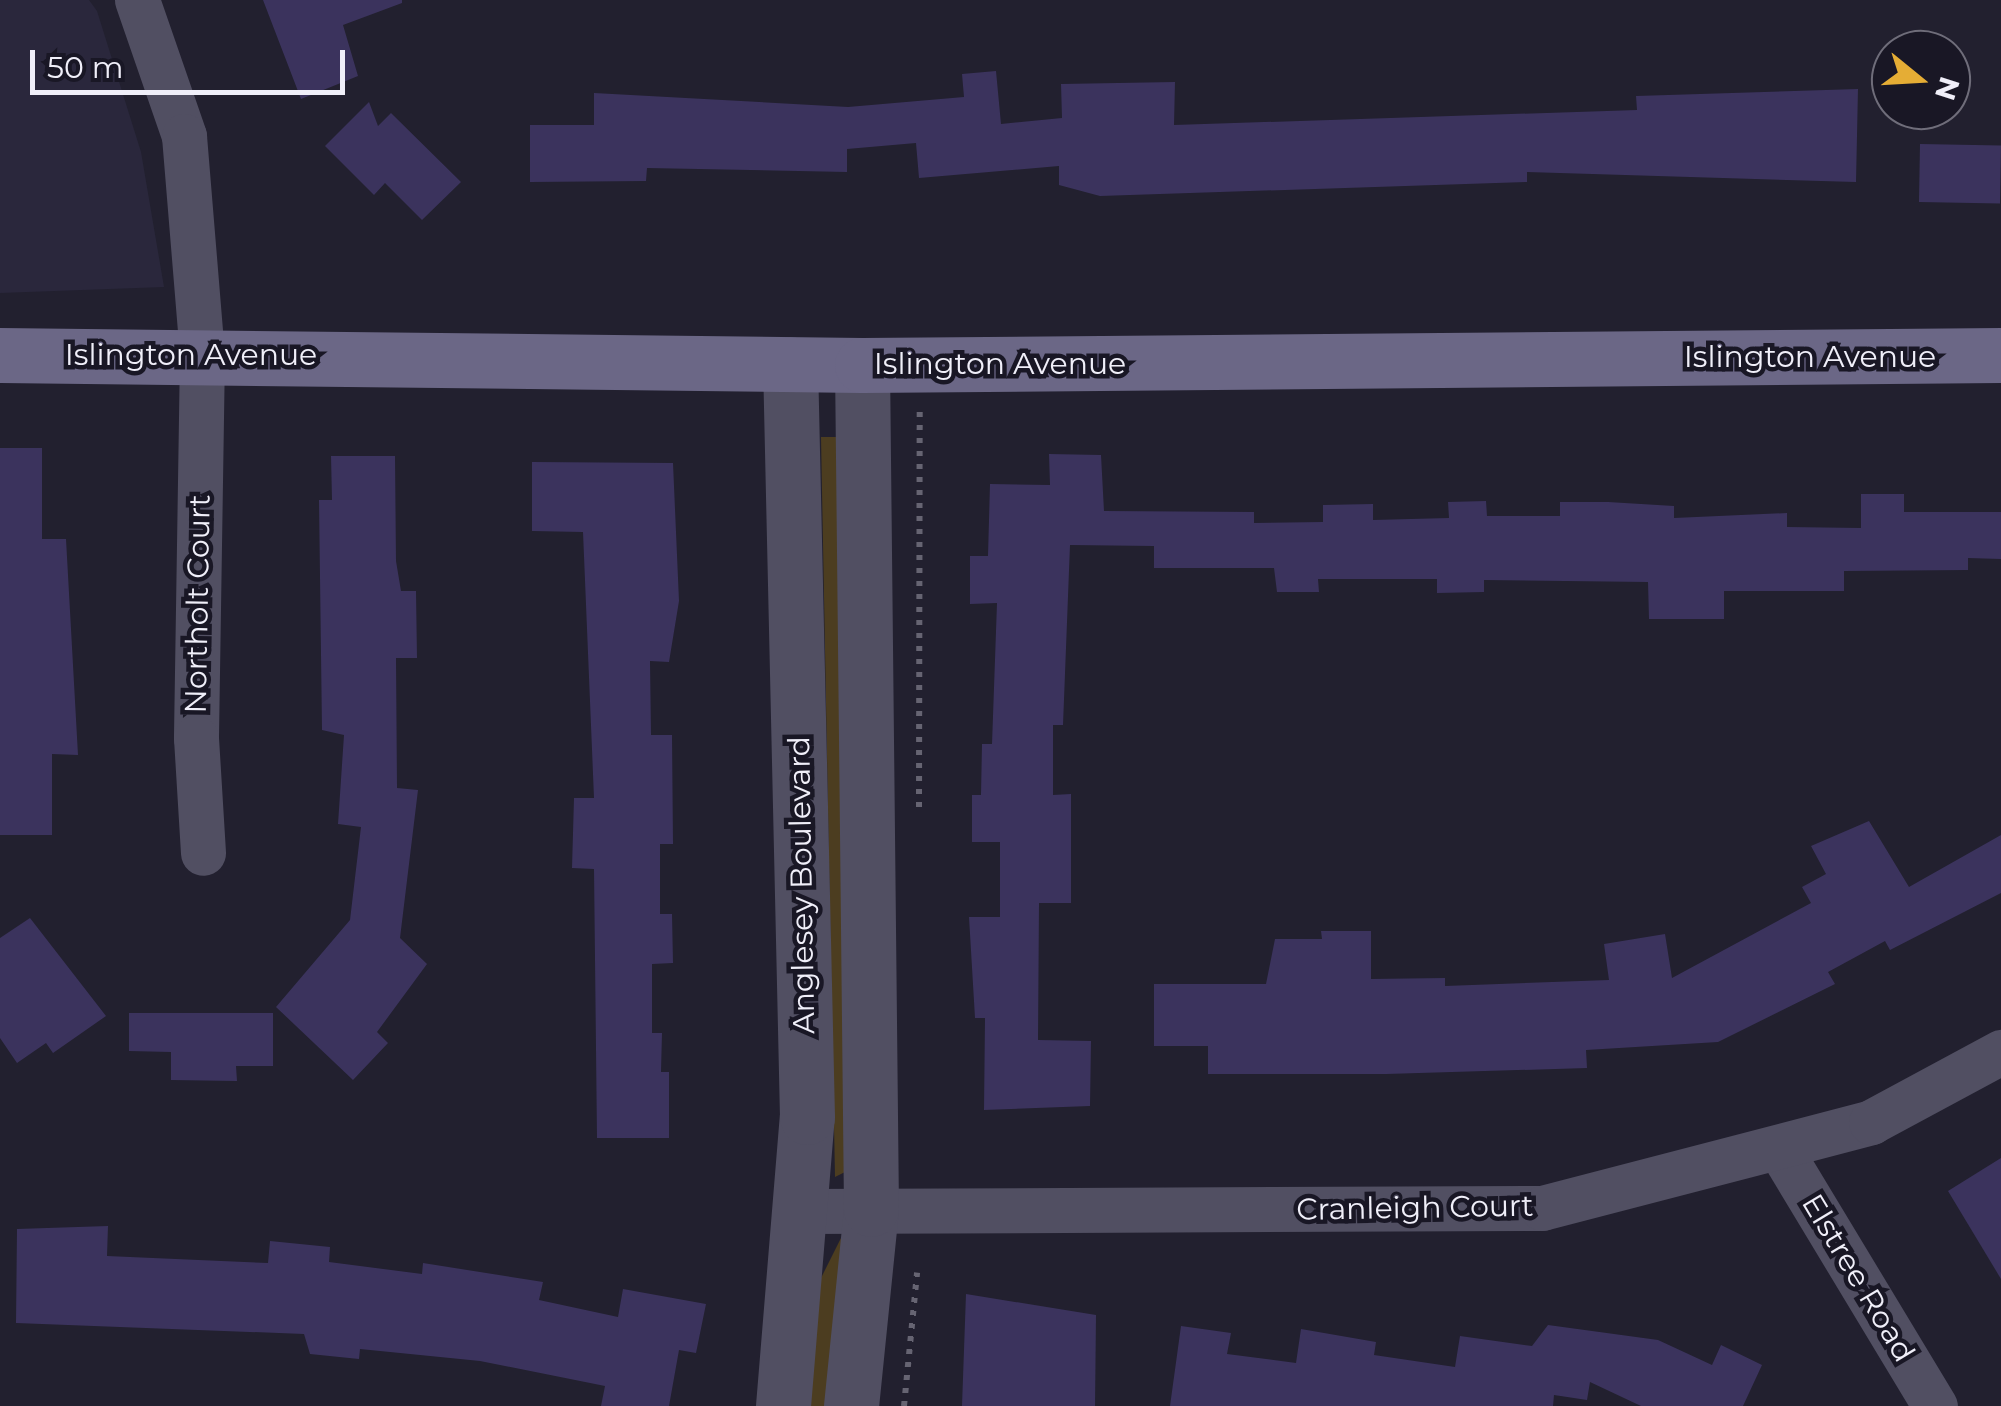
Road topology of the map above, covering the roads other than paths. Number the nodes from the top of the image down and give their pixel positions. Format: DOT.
graph roads {
  1 [pos="137,0"];
  2 [pos="202,354"];
  3 [pos="0,355"];
  4 [pos="2001,355"];
  5 [pos="790,364"];
  6 [pos="862,365"];
  7 [pos="203,853"];
  8 [pos="2001,1052"];
  9 [pos="1781,1151"];
  10 [pos="871,1209"];
  11 [pos="801,1211"];
  12 [pos="784,1406"];
  13 [pos="851,1406"];
  14 [pos="1934,1406"];
  1 -- 2 [label="street, Northolt Court"];
  2 -- 3 [label="main road, Islington Avenue"];
  2 -- 5 [label="main road, Islington Avenue"];
  2 -- 7 [label="street, Northolt Court"];
  4 -- 6 [label="main road, Islington Avenue"];
  5 -- 6 [label="main road, Islington Avenue"];
  5 -- 11 [label="street, Anglesey Boulevard"];
  6 -- 10 [label="street"];
  8 -- 9 [label="street, Cranleigh Court"];
  9 -- 10 [label="street, Cranleigh Court"];
  9 -- 14 [label="street, Elstree Road"];
  10 -- 11 [label="street, Cranleigh Court"];
  10 -- 13 [label="street"];
  11 -- 12 [label="street, Anglesey Boulevard"];
}
